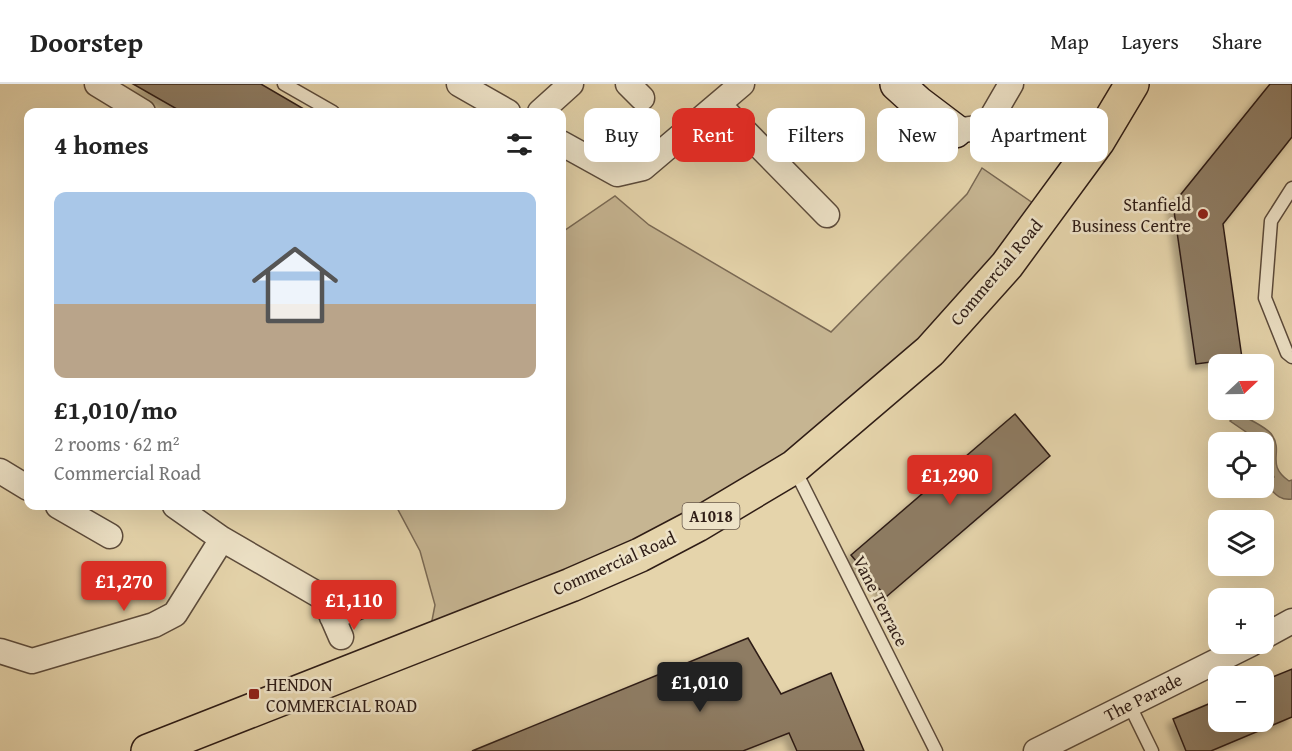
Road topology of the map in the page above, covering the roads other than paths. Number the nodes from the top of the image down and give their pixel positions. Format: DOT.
graph roads {
  1 [pos="97,84"];
  2 [pos="284,84"];
  3 [pos="571,84"];
  4 [pos="897,84"];
  5 [pos="1011,84"];
  6 [pos="1132,84"];
  7 [pos="464,85"];
  8 [pos="731,91"];
  9 [pos="136,108"];
  10 [pos="326,108"];
  11 [pos="501,108"];
  12 [pos="544,108"];
  13 [pos="925,108"];
  14 [pos="958,131"];
  15 [pos="566,146"];
  16 [pos="1292,188"];
  17 [pos="827,215"];
  18 [pos="1292,357"];
  19 [pos="794,467"];
  20 [pos="0,471"];
  21 [pos="24,486"];
  22 [pos="65,510"];
  23 [pos="181,510"];
  24 [pos="110,536"];
  25 [pos="222,539"];
  26 [pos="361,606"];
  27 [pos="1292,621"];
  28 [pos="1274,631"];
  29 [pos="0,651"];
  30 [pos="1231,654"];
  31 [pos="1129,704"];
  32 [pos="148,751"];
  33 [pos="936,751"];
  34 [pos="1036,751"];
  35 [pos="1152,751"];
  1 -- 9 [label="street"];
  2 -- 10 [label="lane"];
  3 -- 12 [label="street"];
  4 -- 13 [label="street"];
  5 -- 14 [label="street"];
  6 -- 19 [label="highway, Commercial Road / A1018"];
  7 -- 11 [label="street"];
  8 -- 15 [label="street"];
  8 -- 17 [label="street"];
  16 -- 18 [label="lane"];
  19 -- 32 [label="highway, Commercial Road / A1018"];
  19 -- 33 [label="lane, Vane Terrace"];
  20 -- 21 [label="street"];
  22 -- 24 [label="street"];
  23 -- 25 [label="street"];
  25 -- 26 [label="street"];
  25 -- 29 [label="street"];
  27 -- 28 [label="street"];
  30 -- 31 [label="street, The Parade"];
  31 -- 34 [label="street, The Parade"];
  31 -- 35 [label="lane"];
}
